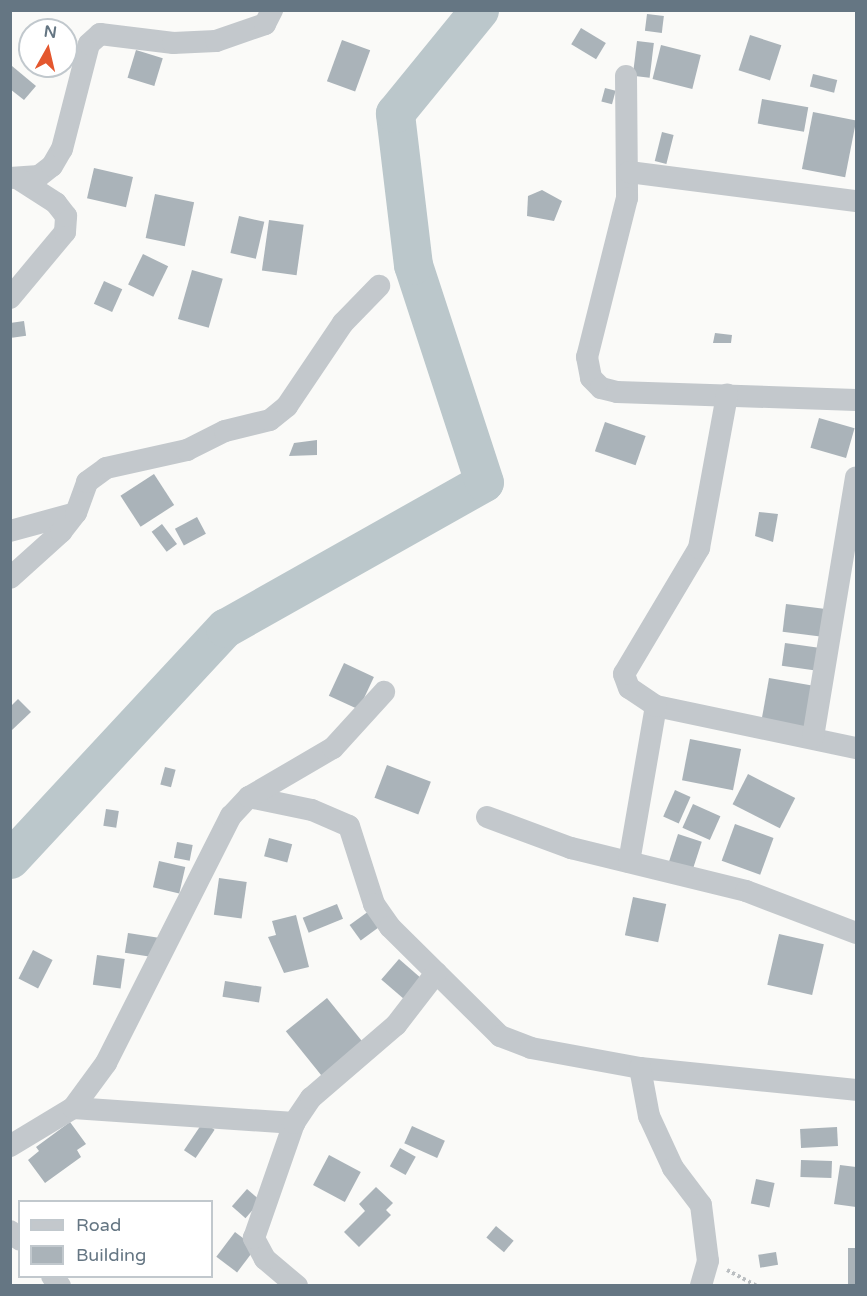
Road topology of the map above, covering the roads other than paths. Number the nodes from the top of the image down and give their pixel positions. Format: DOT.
graph roads {
  1 [pos="272,10"];
  2 [pos="626,76"];
  3 [pos="628,172"];
  4 [pos="15,179"];
  5 [pos="856,201"];
  6 [pos="379,286"];
  7 [pos="10,298"];
  8 [pos="728,394"];
  9 [pos="856,400"];
  10 [pos="856,478"];
  11 [pos="76,513"];
  12 [pos="10,531"];
  13 [pos="848,568"];
  14 [pos="10,578"];
  15 [pos="384,692"];
  16 [pos="656,706"];
  17 [pos="813,737"];
  18 [pos="856,748"];
  19 [pos="249,797"];
  20 [pos="487,817"];
  21 [pos="629,862"];
  22 [pos="856,933"];
  23 [pos="436,973"];
  24 [pos="640,1068"];
  25 [pos="856,1090"];
  26 [pos="73,1108"];
  27 [pos="294,1123"];
  28 [pos="10,1146"];
  29 [pos="297,1286"];
  30 [pos="701,1286"];
  1 -- 4 [label="street"];
  2 -- 3 [label="street"];
  3 -- 5 [label="street"];
  3 -- 8 [label="street"];
  4 -- 7 [label="street"];
  6 -- 11 [label="street"];
  8 -- 9 [label="street"];
  8 -- 16 [label="street"];
  10 -- 13 [label="street"];
  11 -- 12 [label="street"];
  11 -- 14 [label="street"];
  13 -- 17 [label="street"];
  15 -- 19 [label="street"];
  16 -- 17 [label="street"];
  16 -- 21 [label="street"];
  17 -- 18 [label="street"];
  19 -- 23 [label="street"];
  19 -- 26 [label="street"];
  20 -- 21 [label="street"];
  21 -- 22 [label="street"];
  23 -- 24 [label="street"];
  23 -- 27 [label="street"];
  24 -- 25 [label="street"];
  24 -- 30 [label="street"];
  26 -- 27 [label="street"];
  26 -- 28 [label="street"];
  27 -- 29 [label="street"];
}
